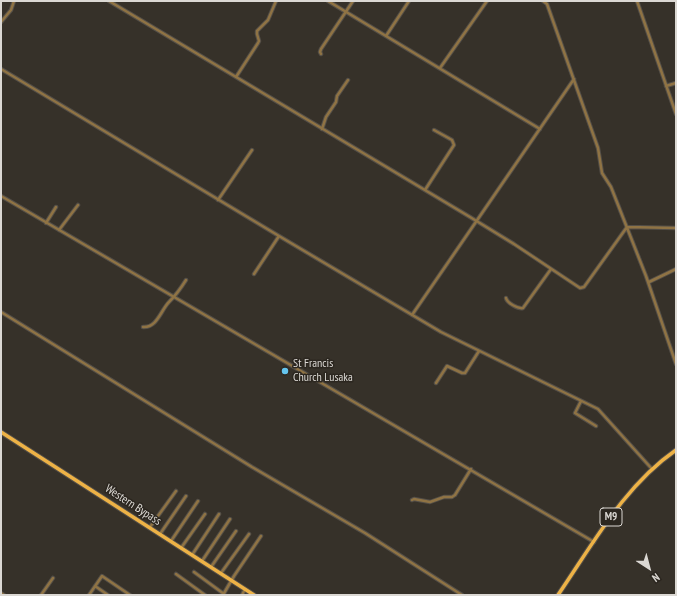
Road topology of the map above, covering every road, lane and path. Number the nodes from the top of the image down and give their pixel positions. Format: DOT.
graph roads {
  1 [pos="14,1"];
  2 [pos="109,1"];
  3 [pos="276,1"];
  4 [pos="328,1"];
  5 [pos="353,1"];
  6 [pos="409,1"];
  7 [pos="487,1"];
  8 [pos="542,1"];
  9 [pos="637,1"];
  10 [pos="547,2"];
  11 [pos="346,12"];
  12 [pos="1,22"];
  13 [pos="386,36"];
  14 [pos="321,54"];
  15 [pos="440,68"];
  16 [pos="1,69"];
  17 [pos="236,77"];
  18 [pos="574,79"];
  19 [pos="348,80"];
  20 [pos="676,83"];
  21 [pos="666,86"];
  22 [pos="676,114"];
  23 [pos="322,129"];
  24 [pos="540,129"];
  25 [pos="434,130"];
  26 [pos="252,150"];
  27 [pos="425,190"];
  28 [pos="1,196"];
  29 [pos="218,200"];
  30 [pos="78,205"];
  31 [pos="56,207"];
  32 [pos="476,221"];
  33 [pos="46,223"];
  34 [pos="627,227"];
  35 [pos="676,228"];
  36 [pos="59,230"];
  37 [pos="280,236"];
  38 [pos="551,269"];
  39 [pos="676,269"];
  40 [pos="254,274"];
  41 [pos="186,280"];
  42 [pos="649,282"];
  43 [pos="175,297"];
  44 [pos="506,298"];
  45 [pos="1,312"];
  46 [pos="412,315"];
  47 [pos="143,327"];
  48 [pos="479,351"];
  49 [pos="676,364"];
  50 [pos="436,383"];
  51 [pos="581,401"];
  52 [pos="596,426"];
  53 [pos="1,432"];
  54 [pos="676,450"];
  55 [pos="652,468"];
  56 [pos="471,469"];
  57 [pos="176,491"];
  58 [pos="186,496"];
  59 [pos="412,500"];
  60 [pos="198,501"];
  61 [pos="205,514"];
  62 [pos="219,514"];
  63 [pos="230,519"];
  64 [pos="150,528"];
  65 [pos="236,531"];
  66 [pos="160,534"];
  67 [pos="249,534"];
  68 [pos="261,536"];
  69 [pos="171,541"];
  70 [pos="594,542"];
  71 [pos="181,548"];
  72 [pos="192,555"];
  73 [pos="202,561"];
  74 [pos="211,567"];
  75 [pos="194,572"];
  76 [pos="176,574"];
  77 [pos="221,574"];
  78 [pos="53,578"];
  79 [pos="231,580"];
  80 [pos="95,586"];
  81 [pos="245,589"];
  82 [pos="1,593"];
  83 [pos="224,594"];
  84 [pos="4,595"];
  85 [pos="41,595"];
  86 [pos="89,595"];
  87 [pos="108,595"];
  88 [pos="130,595"];
  89 [pos="205,595"];
  90 [pos="242,595"];
  91 [pos="254,595"];
  92 [pos="462,595"];
  93 [pos="558,595"];
  1 -- 12 [label="street"];
  2 -- 17 [label="street"];
  3 -- 17 [label="street"];
  4 -- 11 [label="street"];
  5 -- 11 [label="street"];
  6 -- 13 [label="street"];
  7 -- 15 [label="street"];
  8 -- 10 [label="street"];
  9 -- 21 [label="street"];
  10 -- 18 [label="street"];
  11 -- 13 [label="street"];
  11 -- 14 [label="street"];
  13 -- 15 [label="street"];
  15 -- 24 [label="street"];
  16 -- 29 [label="street"];
  17 -- 23 [label="street"];
  18 -- 24 [label="street"];
  18 -- 34 [label="street"];
  19 -- 23 [label="street"];
  20 -- 21 [label="street"];
  21 -- 22 [label="street"];
  23 -- 27 [label="street"];
  24 -- 32 [label="street"];
  25 -- 27 [label="street"];
  26 -- 29 [label="street"];
  27 -- 32 [label="street"];
  28 -- 33 [label="street"];
  29 -- 37 [label="street"];
  30 -- 36 [label="street"];
  31 -- 33 [label="street"];
  32 -- 38 [label="street"];
  32 -- 46 [label="street"];
  33 -- 36 [label="street"];
  34 -- 35 [label="street"];
  34 -- 38 [label="street"];
  34 -- 42 [label="street"];
  36 -- 43 [label="street"];
  37 -- 40 [label="street"];
  37 -- 46 [label="street"];
  38 -- 44 [label="street"];
  39 -- 42 [label="street"];
  41 -- 43 [label="street"];
  42 -- 49 [label="street"];
  43 -- 47 [label="street"];
  43 -- 56 [label="street"];
  45 -- 92 [label="street"];
  46 -- 48 [label="street"];
  48 -- 50 [label="street"];
  48 -- 51 [label="street"];
  51 -- 52 [label="street"];
  51 -- 55 [label="street"];
  53 -- 64 [label="main road, Western Bypass"];
  54 -- 55 [label="main road, M9"];
  55 -- 70 [label="main road, M9"];
  56 -- 59 [label="street"];
  56 -- 70 [label="street"];
  57 -- 64 [label="street"];
  58 -- 66 [label="street"];
  60 -- 69 [label="street"];
  61 -- 71 [label="street"];
  62 -- 72 [label="street"];
  63 -- 73 [label="street"];
  64 -- 66 [label="main road, Western Bypass"];
  65 -- 74 [label="street"];
  66 -- 69 [label="main road, Western Bypass"];
  67 -- 77 [label="street"];
  68 -- 79 [label="street"];
  69 -- 71 [label="main road, Western Bypass"];
  70 -- 93 [label="main road, M9"];
  71 -- 72 [label="main road, Western Bypass"];
  72 -- 73 [label="main road, Western Bypass"];
  73 -- 74 [label="main road, Western Bypass"];
  74 -- 77 [label="main road, Western Bypass"];
  75 -- 83 [label="street"];
  76 -- 89 [label="street"];
  77 -- 79 [label="main road, Western Bypass"];
  78 -- 85 [label="street"];
  79 -- 81 [label="main road, Western Bypass"];
  79 -- 83 [label="street"];
  80 -- 86 [label="street"];
  80 -- 87 [label="street"];
  80 -- 88 [label="street"];
  81 -- 90 [label="street"];
  81 -- 91 [label="main road, Western Bypass"];
  82 -- 84 [label="street"];
}
